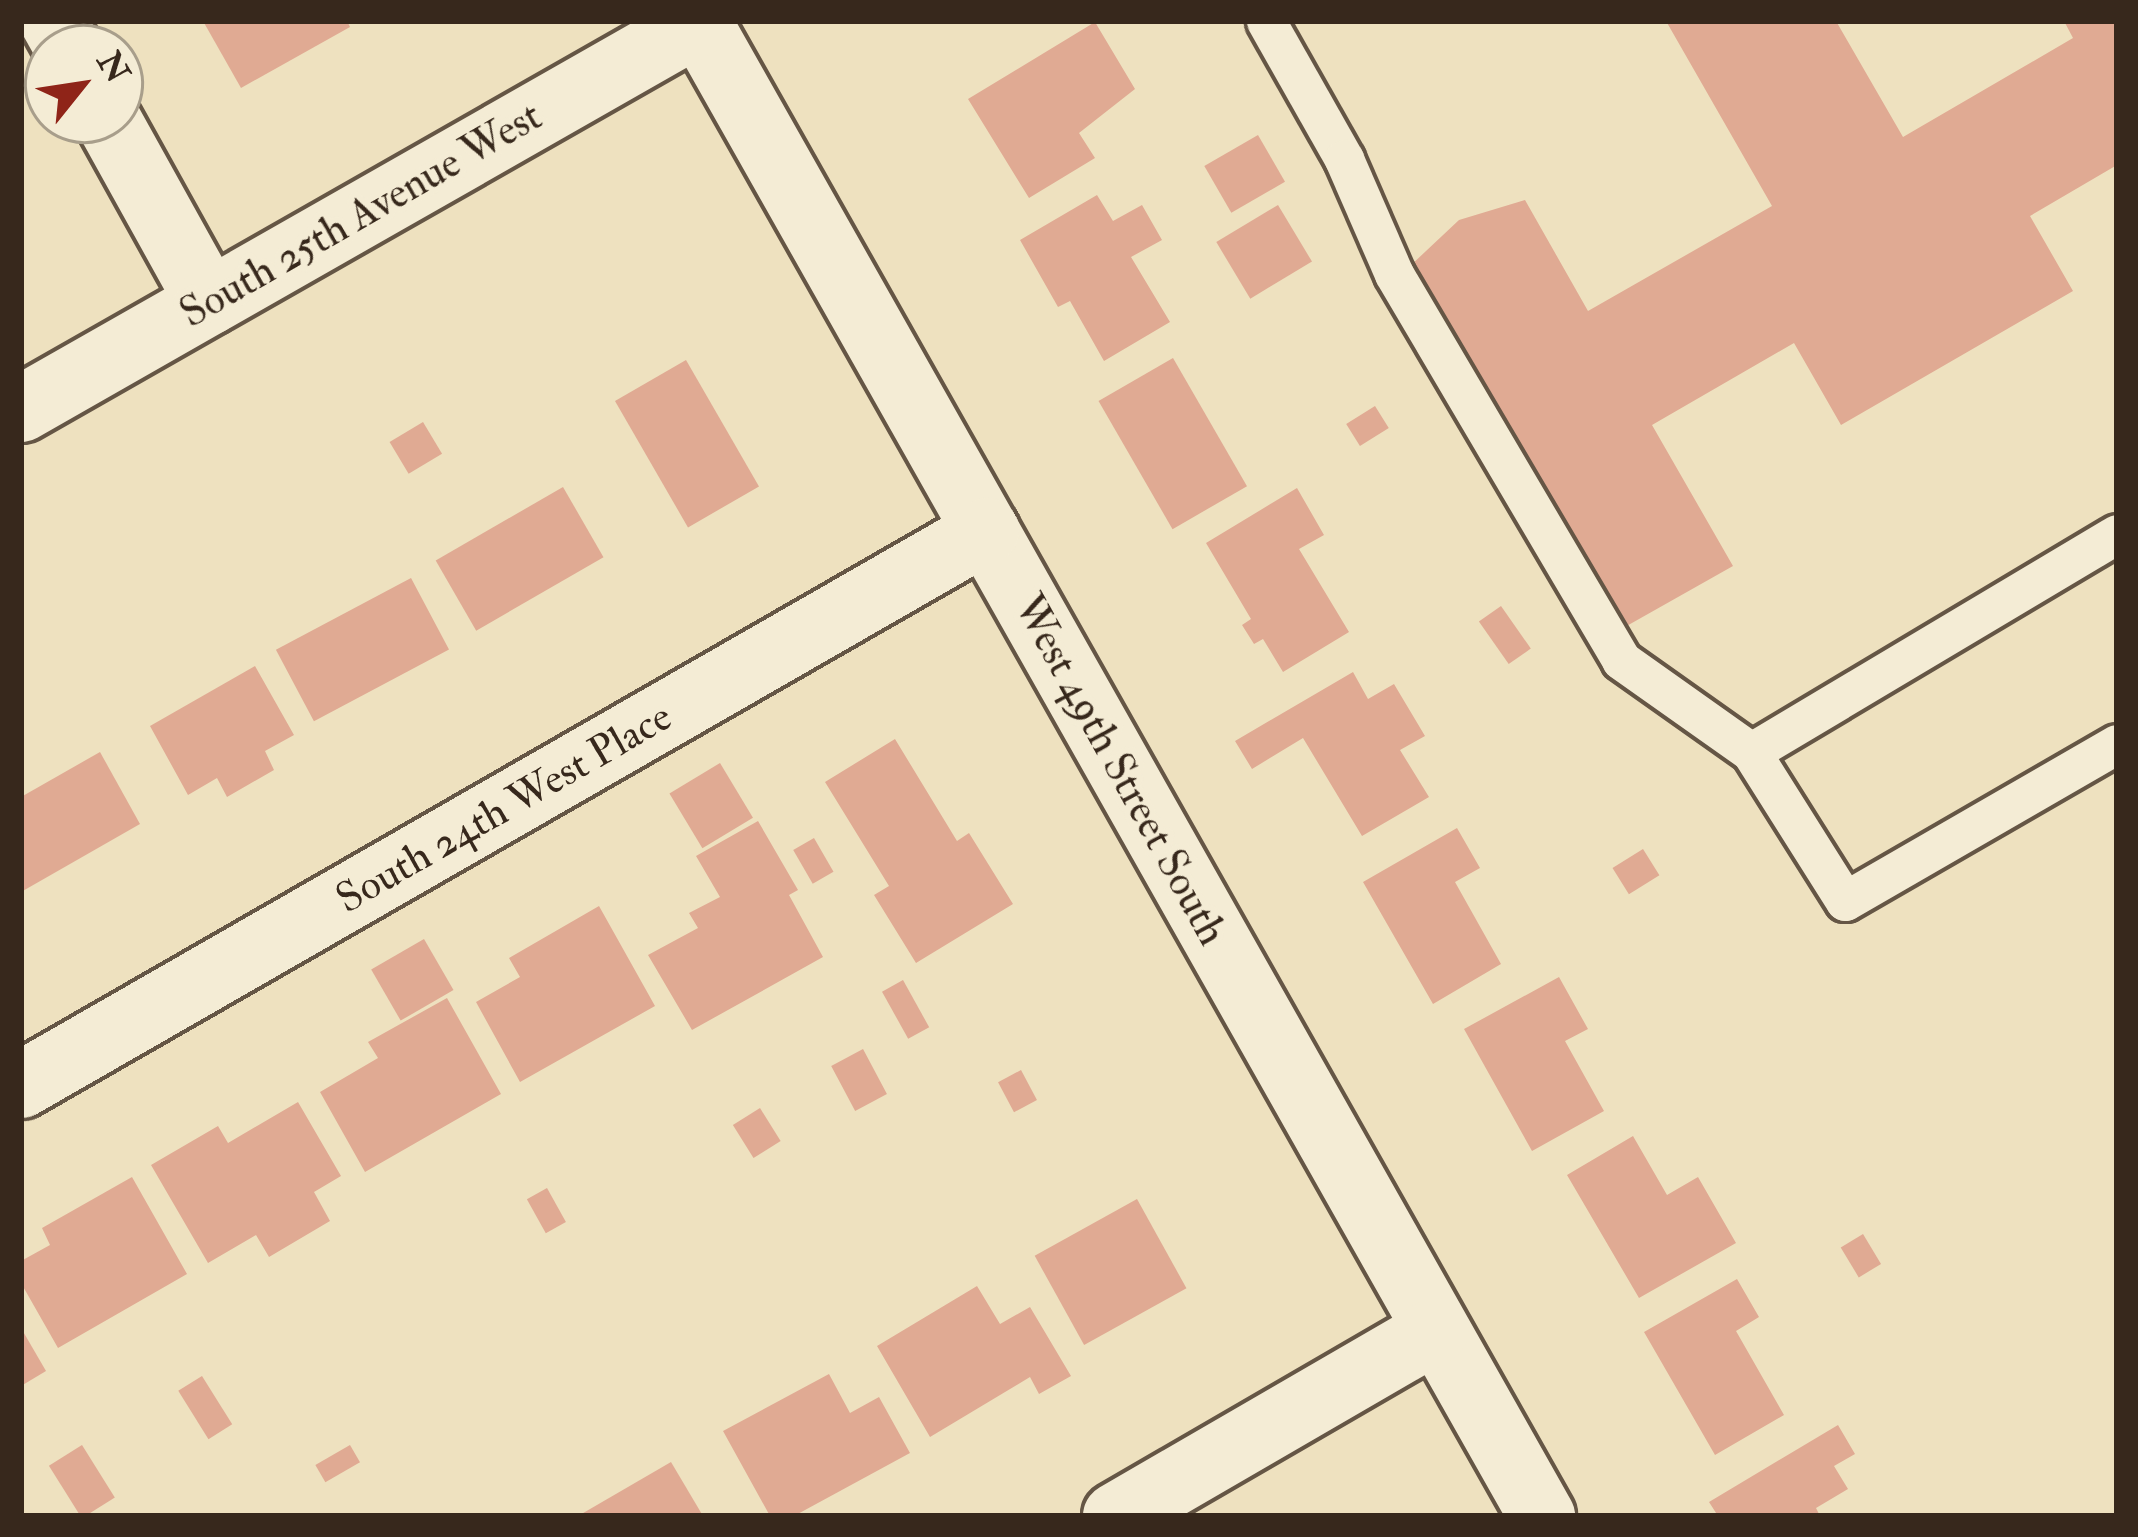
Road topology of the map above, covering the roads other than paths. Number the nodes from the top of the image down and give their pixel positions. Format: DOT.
graph roads {
  1 [pos="1266,21"];
  2 [pos="700,22"];
  3 [pos="121,144"];
  4 [pos="209,302"];
  5 [pos="21,409"];
  6 [pos="986,531"];
  7 [pos="2117,534"];
  8 [pos="2117,744"];
  9 [pos="1751,752"];
  10 [pos="21,1085"];
  11 [pos="1435,1331"];
  12 [pos="1116,1516"];
  13 [pos="1542,1516"];
  1 -- 9 [label="lane"];
  2 -- 4 [label="street, South 25th Avenue West"];
  2 -- 6 [label="street, West 49th Street South"];
  3 -- 4 [label="street"];
  4 -- 5 [label="street, South 25th Avenue West"];
  6 -- 10 [label="street, South 24th West Place"];
  6 -- 11 [label="street, West 49th Street South"];
  7 -- 9 [label="lane"];
  8 -- 9 [label="lane"];
  11 -- 12 [label="street"];
  11 -- 13 [label="street, West 49th Street South"];
}
